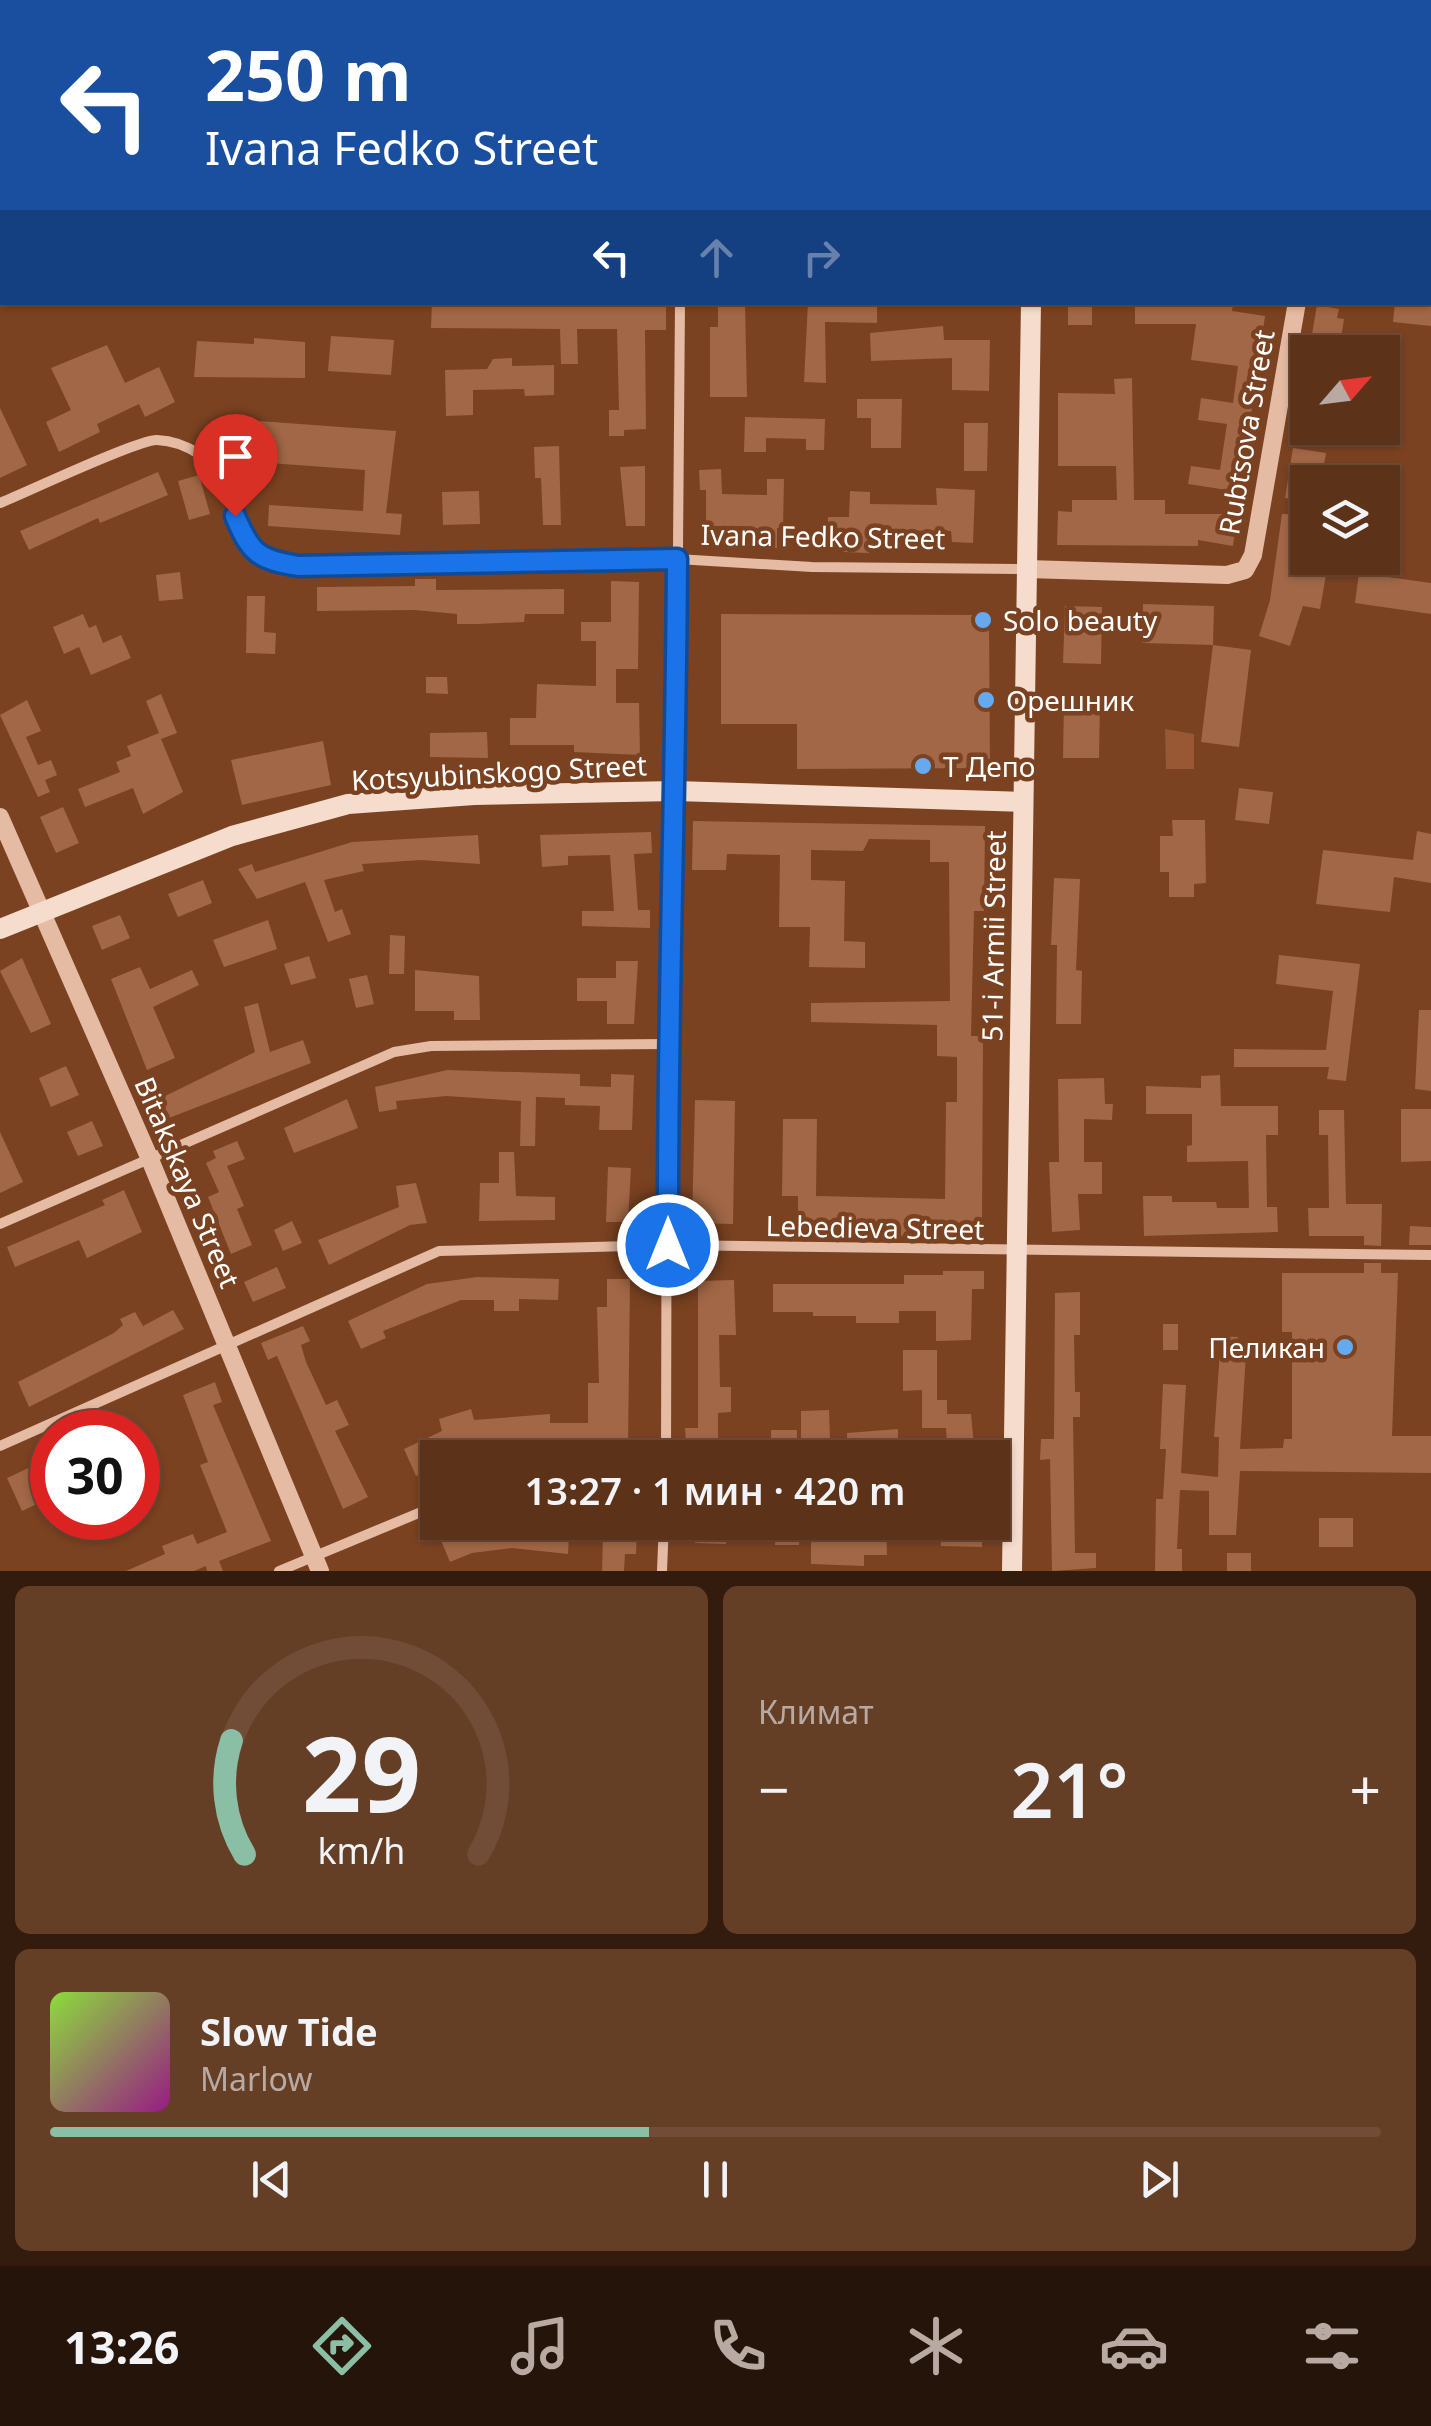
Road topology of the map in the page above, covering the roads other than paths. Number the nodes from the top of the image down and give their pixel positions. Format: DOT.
graph roads {
  1 [pos="680,305"];
  2 [pos="1031,305"];
  3 [pos="1295,305"];
  4 [pos="0,504"];
  5 [pos="677,559"];
  6 [pos="1026,569"];
  7 [pos="1245,570"];
  8 [pos="676,791"];
  9 [pos="1023,802"];
  10 [pos="0,817"];
  11 [pos="40,912"];
  12 [pos="0,930"];
  13 [pos="667,1044"];
  14 [pos="148,1158"];
  15 [pos="0,1224"];
  16 [pos="668,1245"];
  17 [pos="1016,1253"];
  18 [pos="1431,1255"];
  19 [pos="227,1346"];
  20 [pos="666,1440"];
  21 [pos="1005,1440"];
  22 [pos="0,1446"];
  23 [pos="420,1513"];
  24 [pos="663,1540"];
  25 [pos="1009,1540"];
  26 [pos="317,1563"];
  27 [pos="278,1571"];
  28 [pos="662,1571"];
  29 [pos="1012,1571"];
  1 -- 5 [label="street"];
  2 -- 6 [label="main road, 51-i Armii Street"];
  3 -- 7 [label="street, Rubtsova Street"];
  4 -- 5 [label="street, Ivana Fedko Street"];
  5 -- 6 [label="street, Ivana Fedko Street"];
  5 -- 8 [label="street"];
  6 -- 7 [label="street, Ivana Fedko Street"];
  6 -- 9 [label="main road, 51-i Armii Street"];
  8 -- 9 [label="main road, Kotsyubinskogo Street"];
  8 -- 11 [label="main road, Kotsyubinskogo Street"];
  8 -- 13 [label="street"];
  9 -- 17 [label="main road, 51-i Armii Street"];
  10 -- 11 [label="street, Bitakskaya Street"];
  11 -- 12 [label="main road, Kotsyubinskogo Street"];
  11 -- 14 [label="street, Bitakskaya Street"];
  13 -- 14 [label="street"];
  13 -- 16 [label="street"];
  14 -- 15 [label="street"];
  14 -- 19 [label="street, Bitakskaya Street"];
  16 -- 17 [label="street, Lebedieva Street"];
  16 -- 19 [label="street, Lebedieva Street"];
  16 -- 20 [label="street"];
  17 -- 18 [label="street, Lebedieva Street"];
  17 -- 21 [label="main road, 51-i Armii Street"];
  19 -- 22 [label="street, Lebedieva Street"];
  19 -- 26 [label="street, Bitakskaya Street"];
  23 -- 26 [label="street"];
  24 -- 28 [label="street"];
  25 -- 29 [label="main road, 51-i Armii Street"];
  26 -- 27 [label="street"];
}
